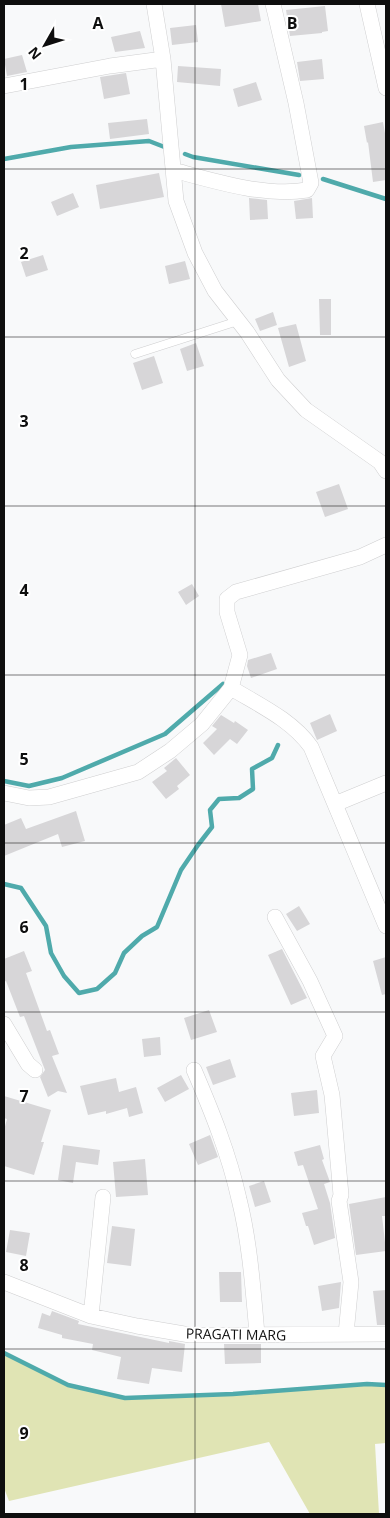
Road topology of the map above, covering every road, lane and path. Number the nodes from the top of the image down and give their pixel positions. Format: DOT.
graph roads {
  1 [pos="154,4"];
  2 [pos="273,4"];
  3 [pos="367,4"];
  4 [pos="163,58"];
  5 [pos="4,86"];
  6 [pos="386,88"];
  7 [pos="173,170"];
  8 [pos="238,321"];
  9 [pos="135,354"];
  10 [pos="386,471"];
  11 [pos="386,544"];
  12 [pos="231,688"];
  13 [pos="386,783"];
  14 [pos="4,793"];
  15 [pos="335,804"];
  16 [pos="275,917"];
  17 [pos="386,926"];
  18 [pos="4,1024"];
  19 [pos="35,1070"];
  20 [pos="194,1070"];
  21 [pos="103,1197"];
  22 [pos="4,1282"];
  23 [pos="91,1316"];
  24 [pos="256,1334"];
  25 [pos="346,1334"];
  26 [pos="386,1334"];
  1 -- 4 [label="street"];
  2 -- 7 [label="street"];
  3 -- 6 [label="street"];
  4 -- 5 [label="street"];
  4 -- 7 [label="street"];
  7 -- 8 [label="street"];
  8 -- 9 [label="lane"];
  8 -- 10 [label="street"];
  11 -- 12 [label="street"];
  12 -- 14 [label="street"];
  12 -- 15 [label="street"];
  13 -- 15 [label="street"];
  15 -- 17 [label="street"];
  16 -- 25 [label="street"];
  18 -- 19 [label="street"];
  20 -- 24 [label="street"];
  21 -- 23 [label="street"];
  22 -- 23 [label="street, PRAGATI MARG"];
  23 -- 24 [label="street, PRAGATI MARG"];
  24 -- 25 [label="street, PRAGATI MARG"];
  25 -- 26 [label="street, PRAGATI MARG"];
}
